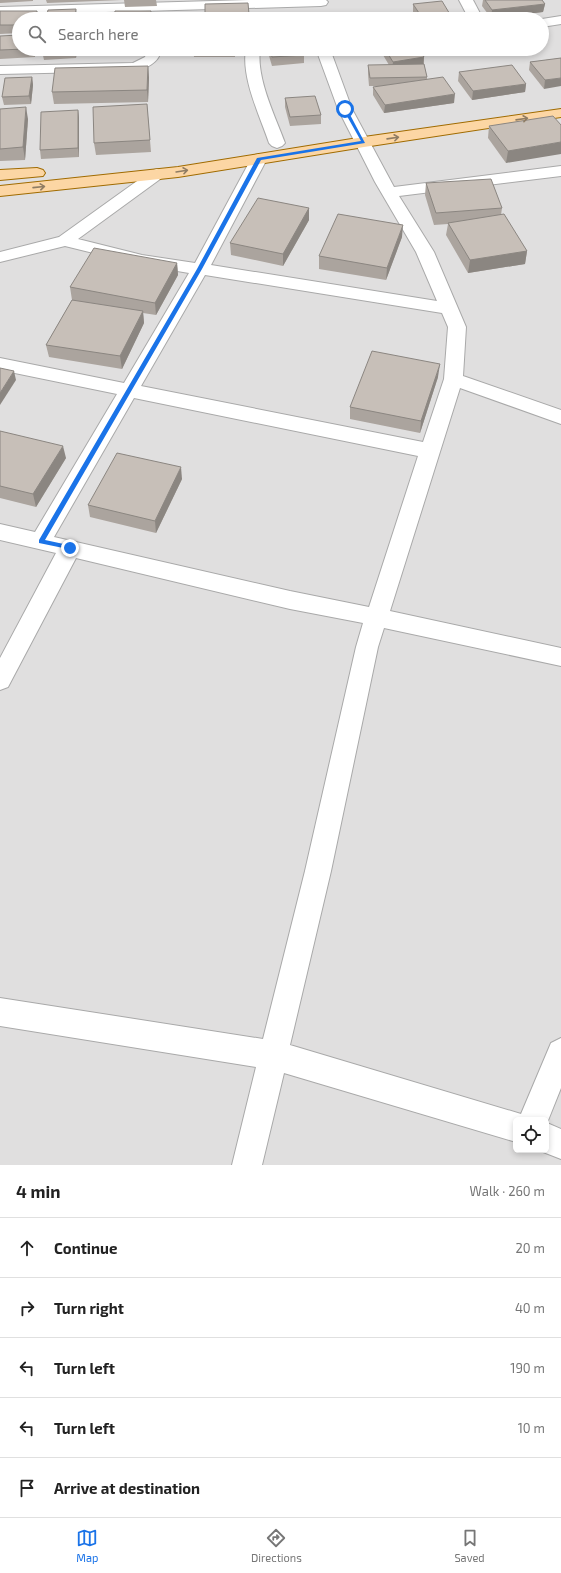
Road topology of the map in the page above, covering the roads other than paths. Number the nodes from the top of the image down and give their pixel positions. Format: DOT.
graph roads {
  1 [pos="466,0"];
  2 [pos="295,3"];
  3 [pos="321,5"];
  4 [pos="0,11"];
  5 [pos="78,12"];
  6 [pos="171,12"];
  7 [pos="284,12"];
  8 [pos="472,12"];
  9 [pos="561,20"];
  10 [pos="549,22"];
  11 [pos="152,56"];
  12 [pos="252,56"];
  13 [pos="326,56"];
  14 [pos="0,70"];
  15 [pos="561,101"];
  16 [pos="561,113"];
  17 [pos="361,137"];
  18 [pos="277,143"];
  19 [pos="259,159"];
  20 [pos="561,171"];
  21 [pos="157,174"];
  22 [pos="0,175"];
  23 [pos="0,191"];
  24 [pos="389,192"];
  25 [pos="66,241"];
  26 [pos="0,257"];
  27 [pos="200,269"];
  28 [pos="448,308"];
  29 [pos="0,364"];
  30 [pos="453,379"];
  31 [pos="130,390"];
  32 [pos="561,417"];
  33 [pos="430,451"];
  34 [pos="0,532"];
  35 [pos="41,542"];
  36 [pos="70,548"];
  37 [pos="376,617"];
  38 [pos="561,657"];
  39 [pos="0,680"];
  40 [pos="0,1012"];
  41 [pos="561,1053"];
  42 [pos="274,1055"];
  43 [pos="535,1117"];
  44 [pos="513,1126"];
  45 [pos="549,1139"];
  46 [pos="561,1144"];
  47 [pos="247,1165"];
  1 -- 8 [label="street"];
  2 -- 3 [label="street"];
  2 -- 6 [label="street"];
  2 -- 7 [label="street"];
  4 -- 5 [label="street"];
  9 -- 10 [label="street"];
  11 -- 14 [label="street"];
  12 -- 18 [label="street"];
  13 -- 17 [label="street"];
  15 -- 17 [label="main road"];
  17 -- 16 [label="main road, one-way"];
  17 -- 18 [label="main road"];
  17 -- 19 [label="main road"];
  17 -- 24 [label="street"];
  18 -- 22 [label="main road"];
  21 -- 19 [label="main road, one-way"];
  19 -- 27 [label="street"];
  20 -- 24 [label="street"];
  23 -- 21 [label="main road, one-way"];
  21 -- 25 [label="street"];
  24 -- 28 [label="street"];
  25 -- 26 [label="street"];
  25 -- 27 [label="street"];
  27 -- 28 [label="street"];
  27 -- 31 [label="street"];
  28 -- 30 [label="street"];
  29 -- 31 [label="street"];
  30 -- 32 [label="street"];
  30 -- 33 [label="street"];
  31 -- 33 [label="street"];
  31 -- 35 [label="street"];
  33 -- 37 [label="street"];
  34 -- 35 [label="street"];
  35 -- 36 [label="street"];
  36 -- 37 [label="street"];
  36 -- 39 [label="street"];
  37 -- 38 [label="street"];
  37 -- 42 [label="street"];
  40 -- 42 [label="street"];
  41 -- 43 [label="street"];
  42 -- 44 [label="street"];
  42 -- 47 [label="street"];
  45 -- 46 [label="street"];
}
